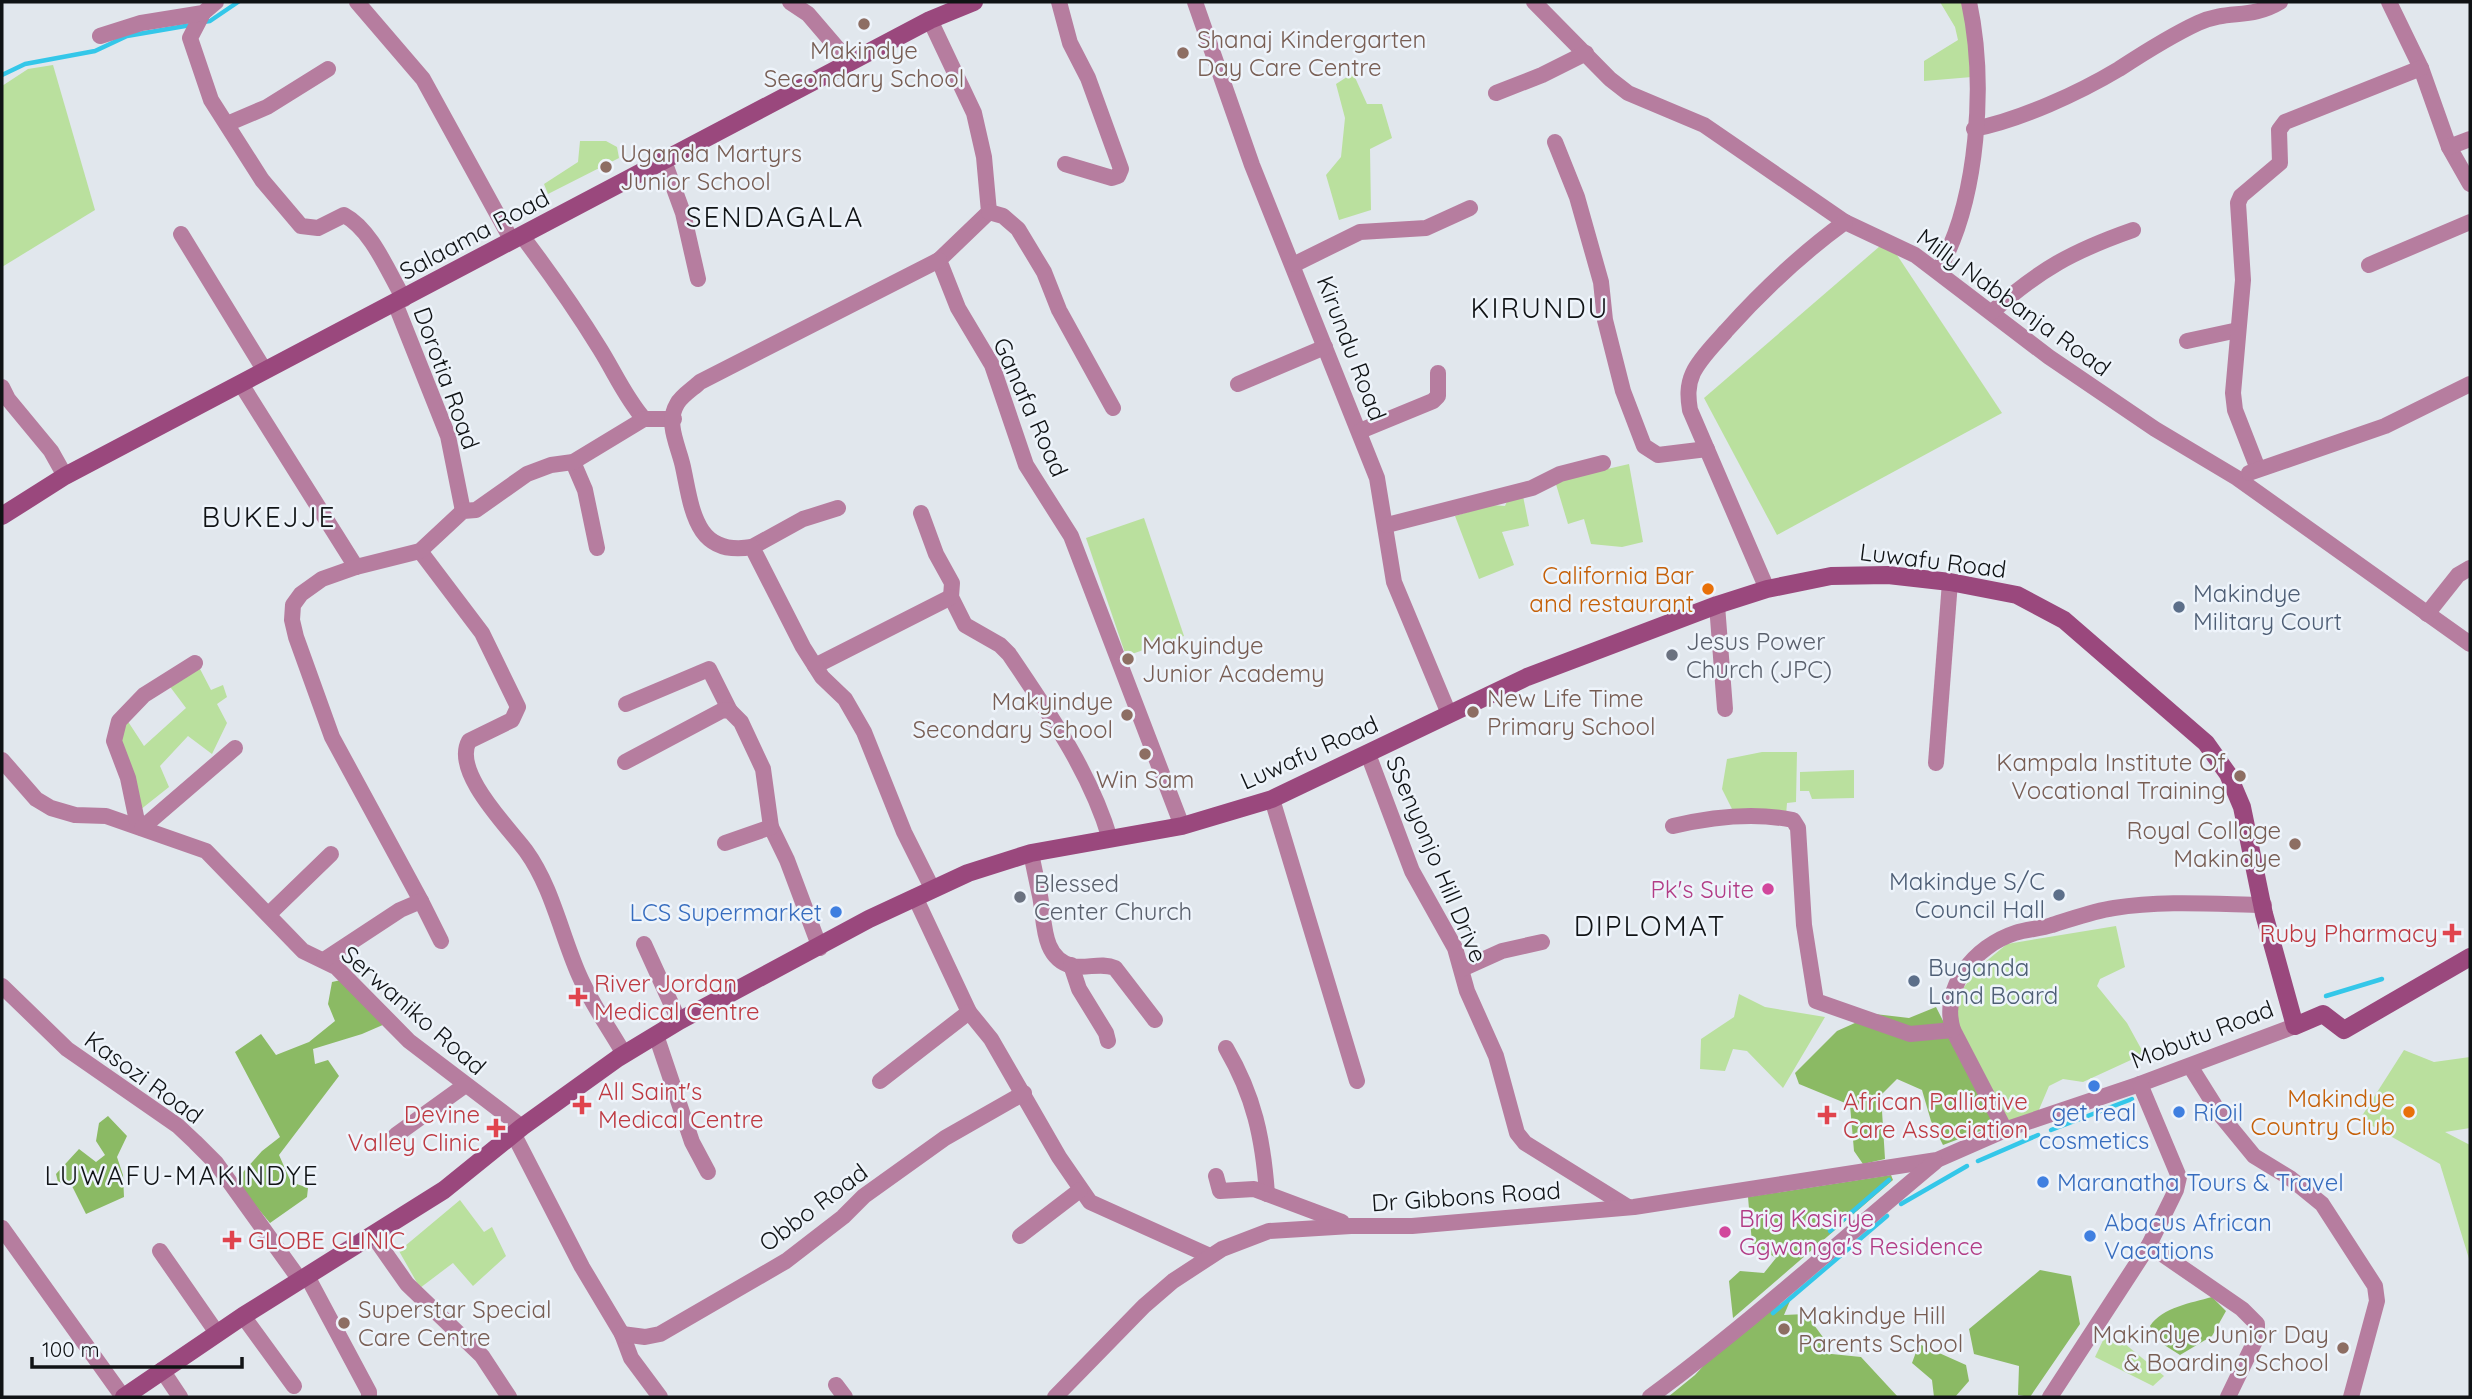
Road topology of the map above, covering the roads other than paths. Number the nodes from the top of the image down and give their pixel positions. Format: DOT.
graph roads {
  1 [pos="357,2"];
  2 [pos="974,2"];
  3 [pos="1059,2"];
  4 [pos="1195,2"];
  5 [pos="1534,2"];
  6 [pos="1969,2"];
  7 [pos="2280,2"];
  8 [pos="2389,2"];
  9 [pos="796,3"];
  10 [pos="207,10"];
  11 [pos="930,20"];
  12 [pos="100,36"];
  13 [pos="1586,53"];
  14 [pos="850,63"];
  15 [pos="2421,68"];
  16 [pos="328,69"];
  17 [pos="1496,93"];
  18 [pos="227,124"];
  19 [pos="1974,130"];
  20 [pos="2470,139"];
  21 [pos="1555,142"];
  22 [pos="2449,147"];
  23 [pos="664,161"];
  24 [pos="1065,164"];
  25 [pos="2470,184"];
  26 [pos="1470,208"];
  27 [pos="989,212"];
  28 [pos="1845,222"];
  29 [pos="2470,222"];
  30 [pos="2133,230"];
  31 [pos="181,234"];
  32 [pos="517,238"];
  33 [pos="939,260"];
  34 [pos="1294,264"];
  35 [pos="2369,265"];
  36 [pos="1938,271"];
  37 [pos="698,279"];
  38 [pos="399,301"];
  39 [pos="1992,312"];
  40 [pos="2238,330"];
  41 [pos="2187,341"];
  42 [pos="1325,347"];
  43 [pos="265,371"];
  44 [pos="1438,373"];
  45 [pos="241,384"];
  46 [pos="1238,384"];
  47 [pos="2470,384"];
  48 [pos="2,387"];
  49 [pos="1113,408"];
  50 [pos="643,419"];
  51 [pos="674,419"];
  52 [pos="1360,431"];
  53 [pos="1707,449"];
  54 [pos="573,462"];
  55 [pos="1603,463"];
  56 [pos="2258,469"];
  57 [pos="65,476"];
  58 [pos="2237,478"];
  59 [pos="838,508"];
  60 [pos="463,511"];
  61 [pos="921,513"];
  62 [pos="2,516"];
  63 [pos="1387,525"];
  64 [pos="752,547"];
  65 [pos="597,548"];
  66 [pos="421,551"];
  67 [pos="356,567"];
  68 [pos="2470,568"];
  69 [pos="1950,582"];
  70 [pos="1767,589"];
  71 [pos="951,597"];
  72 [pos="1717,605"];
  73 [pos="2427,614"];
  74 [pos="2470,644"];
  75 [pos="195,663"];
  76 [pos="815,666"];
  77 [pos="626,704"];
  78 [pos="1725,709"];
  79 [pos="730,711"];
  80 [pos="1449,715"];
  81 [pos="234,748"];
  82 [pos="1368,754"];
  83 [pos="2,760"];
  84 [pos="625,762"];
  85 [pos="1936,763"];
  86 [pos="1272,799"];
  87 [pos="1182,826"];
  88 [pos="1673,826"];
  89 [pos="140,827"];
  90 [pos="771,827"];
  91 [pos="1110,839"];
  92 [pos="725,843"];
  93 [pos="1031,853"];
  94 [pos="331,855"];
  95 [pos="932,888"];
  96 [pos="915,897"];
  97 [pos="421,901"];
  98 [pos="2264,905"];
  99 [pos="269,914"];
  100 [pos="441,941"];
  101 [pos="1542,942"];
  102 [pos="644,944"];
  103 [pos="820,947"];
  104 [pos="2470,957"];
  105 [pos="324,960"];
  106 [pos="1071,965"];
  107 [pos="1462,969"];
  108 [pos="2,986"];
  109 [pos="968,1012"];
  110 [pos="1155,1020"];
  111 [pos="678,1021"];
  112 [pos="2295,1026"];
  113 [pos="1953,1030"];
  114 [pos="656,1035"];
  115 [pos="1108,1041"];
  116 [pos="1226,1048"];
  117 [pos="624,1054"];
  118 [pos="2190,1066"];
  119 [pos="880,1080"];
  120 [pos="1357,1081"];
  121 [pos="2140,1084"];
  122 [pos="464,1086"];
  123 [pos="1024,1093"];
  124 [pos="2005,1130"];
  125 [pos="518,1131"];
  126 [pos="396,1135"];
  127 [pos="1937,1160"];
  128 [pos="708,1172"];
  129 [pos="1216,1176"];
  130 [pos="1080,1190"];
  131 [pos="1267,1194"];
  132 [pos="1628,1207"];
  133 [pos="1351,1226"];
  134 [pos="2,1228"];
  135 [pos="1020,1236"];
  136 [pos="374,1237"];
  137 [pos="2149,1245"];
  138 [pos="160,1251"];
  139 [pos="1210,1256"];
  140 [pos="304,1278"];
  141 [pos="243,1316"];
  142 [pos="217,1334"];
  143 [pos="622,1334"];
  144 [pos="162,1370"];
  145 [pos="294,1386"];
  146 [pos="124,1397"];
  147 [pos="180,1397"];
  148 [pos="369,1397"];
  149 [pos="509,1397"];
  150 [pos="660,1397"];
  151 [pos="1055,1397"];
  152 [pos="1650,1397"];
  153 [pos="2050,1397"];
  154 [pos="2228,1397"];
  155 [pos="2351,1397"];
  1 -- 32 [label="street"];
  2 -- 11 [label="street, Salaama Road"];
  3 -- 24 [label="street"];
  4 -- 34 [label="street, Kirundu Road"];
  5 -- 13 [label="street, Milly Nabbanja Road"];
  6 -- 19 [label="street"];
  7 -- 19 [label="street"];
  8 -- 15 [label="street"];
  9 -- 14 [label="street"];
  10 -- 12 [label="street"];
  10 -- 18 [label="street"];
  11 -- 14 [label="street, Salaama Road"];
  11 -- 27 [label="street"];
  13 -- 17 [label="street"];
  13 -- 28 [label="street, Milly Nabbanja Road"];
  14 -- 23 [label="street, Salaama Road"];
  15 -- 22 [label="street"];
  15 -- 40 [label="street"];
  16 -- 18 [label="street"];
  18 -- 38 [label="street, Dorotia Road"];
  19 -- 36 [label="street"];
  20 -- 22 [label="street"];
  21 -- 53 [label="street"];
  22 -- 25 [label="street"];
  23 -- 32 [label="street, Salaama Road"];
  23 -- 37 [label="street"];
  26 -- 34 [label="street"];
  27 -- 33 [label="street"];
  27 -- 49 [label="street"];
  28 -- 36 [label="street, Milly Nabbanja Road"];
  28 -- 53 [label="street"];
  29 -- 35 [label="street"];
  30 -- 39 [label="street"];
  31 -- 43 [label="street"];
  32 -- 38 [label="street, Salaama Road"];
  32 -- 50 [label="street"];
  33 -- 51 [label="street"];
  33 -- 87 [label="street, Ganafa Road"];
  34 -- 42 [label="street, Kirundu Road"];
  36 -- 39 [label="street, Milly Nabbanja Road"];
  38 -- 43 [label="street, Salaama Road"];
  38 -- 60 [label="street, Dorotia Road"];
  39 -- 58 [label="street, Milly Nabbanja Road"];
  40 -- 41 [label="street"];
  40 -- 56 [label="street"];
  42 -- 46 [label="street"];
  42 -- 52 [label="street, Kirundu Road"];
  43 -- 45 [label="street, Salaama Road"];
  44 -- 52 [label="street"];
  45 -- 57 [label="street, Salaama Road"];
  45 -- 67 [label="street"];
  47 -- 56 [label="street"];
  48 -- 57 [label="street"];
  50 -- 51 [label="street"];
  50 -- 54 [label="street"];
  51 -- 64 [label="street"];
  52 -- 63 [label="street, Kirundu Road"];
  53 -- 70 [label="street"];
  54 -- 60 [label="street"];
  54 -- 65 [label="street"];
  55 -- 63 [label="street"];
  56 -- 58 [label="street"];
  57 -- 62 [label="street, Salaama Road"];
  58 -- 73 [label="street, Milly Nabbanja Road"];
  59 -- 64 [label="street"];
  60 -- 66 [label="street"];
  61 -- 71 [label="street"];
  63 -- 80 [label="street, Kirundu Road"];
  64 -- 76 [label="street"];
  66 -- 67 [label="street"];
  66 -- 117 [label="street"];
  67 -- 97 [label="street"];
  68 -- 73 [label="street"];
  69 -- 70 [label="street, Luwafu Road"];
  69 -- 85 [label="street"];
  69 -- 98 [label="street, Luwafu Road"];
  70 -- 72 [label="street, Luwafu Road"];
  71 -- 76 [label="street"];
  71 -- 91 [label="street"];
  72 -- 78 [label="street"];
  72 -- 80 [label="street, Luwafu Road"];
  73 -- 74 [label="street, Milly Nabbanja Road"];
  75 -- 89 [label="street"];
  76 -- 95 [label="street"];
  77 -- 79 [label="street"];
  79 -- 84 [label="street"];
  79 -- 90 [label="street"];
  80 -- 82 [label="street, Luwafu Road"];
  81 -- 89 [label="street"];
  82 -- 86 [label="street, Luwafu Road"];
  82 -- 107 [label="street, SSenyonjo Hill Drive"];
  83 -- 89 [label="street, Serwaniko Road"];
  86 -- 87 [label="street, Luwafu Road"];
  86 -- 120 [label="street"];
  87 -- 91 [label="street, Luwafu Road"];
  88 -- 113 [label="street"];
  89 -- 99 [label="street, Serwaniko Road"];
  90 -- 92 [label="street"];
  90 -- 103 [label="street"];
  91 -- 93 [label="street, Luwafu Road"];
  93 -- 95 [label="street, Luwafu Road"];
  93 -- 106 [label="street"];
  94 -- 99 [label="street"];
  95 -- 96 [label="street, Luwafu Road"];
  96 -- 103 [label="street, Luwafu Road"];
  96 -- 109 [label="street"];
  97 -- 100 [label="street"];
  97 -- 105 [label="street"];
  98 -- 112 [label="street, Luwafu Road"];
  98 -- 113 [label="street"];
  99 -- 105 [label="street, Serwaniko Road"];
  101 -- 107 [label="street"];
  102 -- 111 [label="street"];
  103 -- 111 [label="street, Luwafu Road"];
  104 -- 112 [label="street, Mobutu Road"];
  105 -- 122 [label="street, Serwaniko Road"];
  106 -- 110 [label="street"];
  106 -- 115 [label="street"];
  107 -- 132 [label="street, SSenyonjo Hill Drive"];
  108 -- 140 [label="street, Kasozi Road"];
  109 -- 119 [label="street"];
  109 -- 123 [label="street"];
  111 -- 114 [label="street, Luwafu Road"];
  112 -- 118 [label="street, Mobutu Road"];
  113 -- 124 [label="street"];
  114 -- 117 [label="street, Luwafu Road"];
  114 -- 128 [label="street"];
  116 -- 131 [label="street"];
  117 -- 125 [label="street, Luwafu Road"];
  118 -- 121 [label="street, Mobutu Road"];
  118 -- 155 [label="street"];
  121 -- 124 [label="street, Mobutu Road"];
  121 -- 137 [label="street"];
  122 -- 125 [label="street, Serwaniko Road"];
  122 -- 126 [label="street"];
  123 -- 130 [label="street"];
  123 -- 143 [label="street, Obbo Road"];
  124 -- 127 [label="street, Mobutu Road"];
  125 -- 136 [label="street, Luwafu Road"];
  125 -- 143 [label="street"];
  127 -- 132 [label="street, Dr Gibbons Road"];
  127 -- 152 [label="street"];
  129 -- 131 [label="street"];
  130 -- 135 [label="street"];
  130 -- 139 [label="street"];
  131 -- 133 [label="street"];
  132 -- 133 [label="street, Dr Gibbons Road"];
  133 -- 139 [label="street, Dr Gibbons Road"];
  134 -- 146 [label="street"];
  136 -- 140 [label="street, Luwafu Road"];
  136 -- 149 [label="street"];
  137 -- 153 [label="street"];
  137 -- 154 [label="street"];
  138 -- 142 [label="street"];
  139 -- 151 [label="street, Dr Gibbons Road"];
  140 -- 141 [label="street, Luwafu Road"];
  140 -- 148 [label="street, Kasozi Road"];
  141 -- 142 [label="street, Luwafu Road"];
  141 -- 145 [label="street"];
  142 -- 144 [label="street, Luwafu Road"];
  143 -- 150 [label="street"];
  144 -- 146 [label="street, Luwafu Road"];
  144 -- 147 [label="street"];
}
